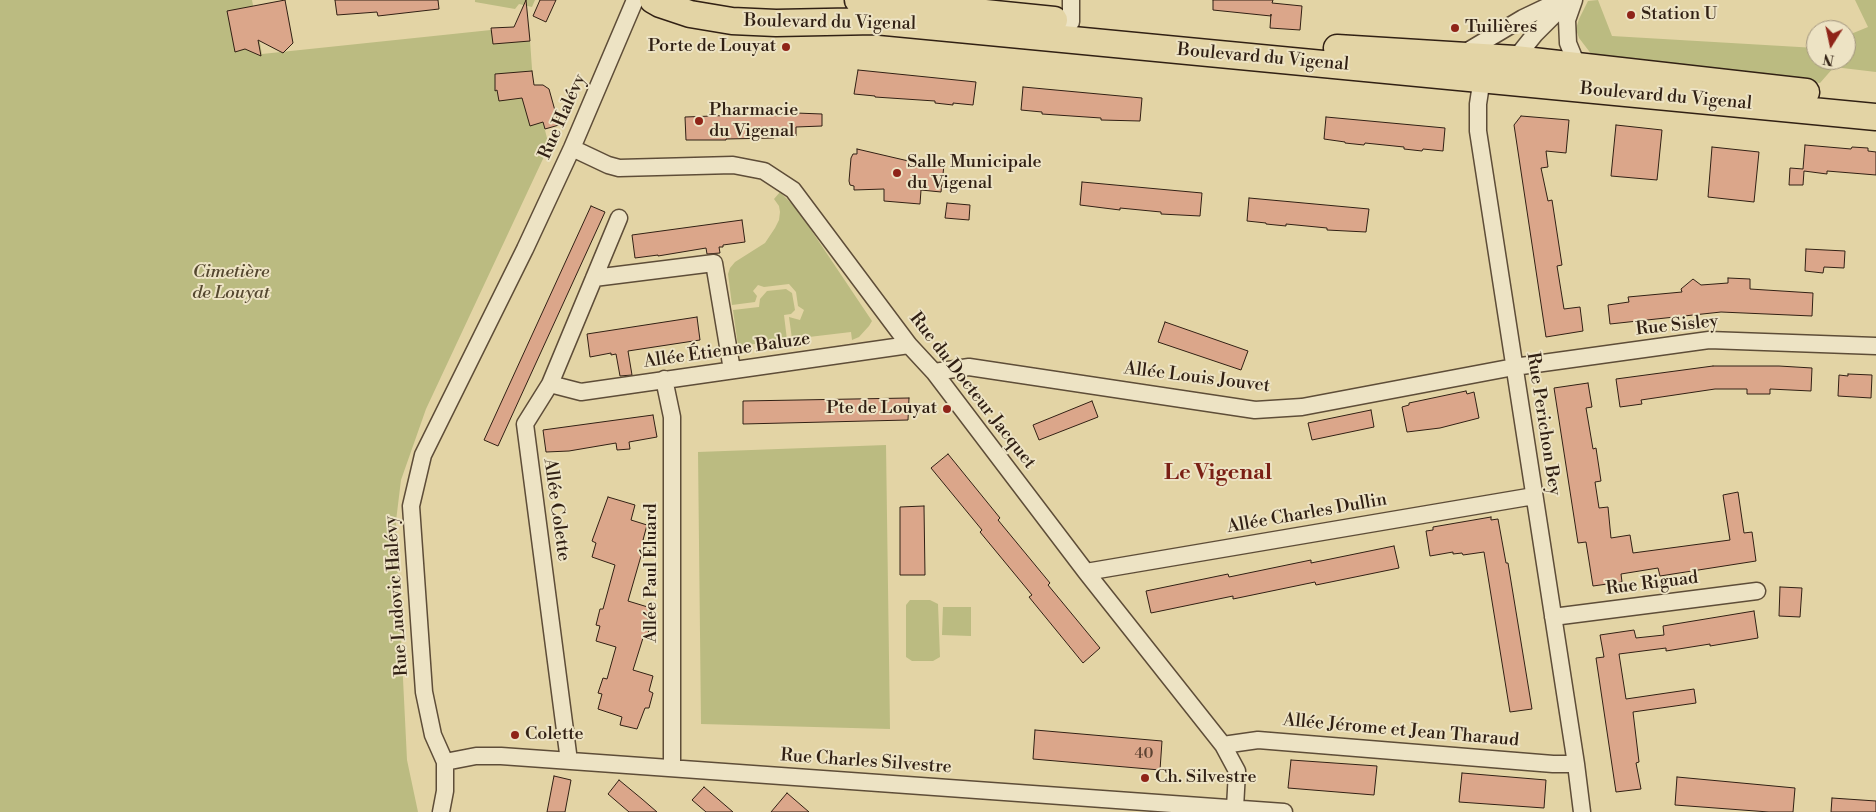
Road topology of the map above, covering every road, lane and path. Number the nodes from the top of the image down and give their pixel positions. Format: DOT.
graph roads {
  1 [pos="635,0"];
  2 [pos="653,0"];
  3 [pos="858,0"];
  4 [pos="1561,0"];
  5 [pos="1569,0"];
  6 [pos="1574,0"];
  7 [pos="1071,11"];
  8 [pos="1461,55"];
  9 [pos="1514,59"];
  10 [pos="1595,69"];
  11 [pos="1482,78"];
  12 [pos="1876,99"];
  13 [pos="1876,117"];
  14 [pos="572,148"];
  15 [pos="619,218"];
  16 [pos="525,249"];
  17 [pos="594,278"];
  18 [pos="909,345"];
  19 [pos="1876,346"];
  20 [pos="1514,367"];
  21 [pos="732,370"];
  22 [pos="934,372"];
  23 [pos="664,379"];
  24 [pos="550,384"];
  25 [pos="1534,496"];
  26 [pos="1086,572"];
  27 [pos="1757,592"];
  28 [pos="1553,617"];
  29 [pos="1223,745"];
  30 [pos="569,761"];
  31 [pos="445,762"];
  32 [pos="1576,764"];
  33 [pos="672,768"];
  34 [pos="1225,809"];
  35 [pos="1264,811"];
  36 [pos="441,812"];
  37 [pos="1284,812"];
  38 [pos="1582,812"];
  1 -- 14 [label="street, Rue Halévy"];
  2 -- 11 [label="main road, Boulevard du Vigenal"];
  3 -- 7 [label="main road, Boulevard du Vigenal"];
  4 -- 8 [label="street"];
  5 -- 9 [label="street"];
  6 -- 10 [label="street"];
  7 -- 8 [label="main road, Boulevard du Vigenal"];
  8 -- 9 [label="main road, Boulevard du Vigenal"];
  9 -- 10 [label="main road, Boulevard du Vigenal"];
  9 -- 11 [label="street"];
  10 -- 12 [label="main road, Boulevard du Vigenal"];
  11 -- 13 [label="main road, Boulevard du Vigenal"];
  11 -- 20 [label="street, Rue Perichon Bey"];
  14 -- 16 [label="street, Rue Halévy"];
  14 -- 18 [label="street, Rue du Docteur Jacquet"];
  15 -- 17 [label="street, Allée Colette"];
  16 -- 31 [label="street, Rue Ludovic Halévy"];
  17 -- 21 [label="street"];
  17 -- 24 [label="street, Allée Colette"];
  18 -- 21 [label="street, Allée Étienne Baluze"];
  18 -- 22 [label="street, Rue du Docteur Jacquet"];
  19 -- 20 [label="street, Rue Sisley"];
  20 -- 22 [label="street, Allée Louis Jouvet"];
  20 -- 25 [label="street, Rue Perichon Bey"];
  21 -- 23 [label="street, Allée Étienne Baluze"];
  22 -- 26 [label="street, Rue du Docteur Jacquet"];
  23 -- 24 [label="street, Allée Étienne Baluze"];
  23 -- 33 [label="street, Allée Paul Éluard"];
  24 -- 30 [label="street, Allée Colette"];
  25 -- 26 [label="street, Allée Charles Dullin"];
  25 -- 28 [label="street, Rue Perichon Bey"];
  26 -- 29 [label="street, Rue du Docteur Jacquet"];
  27 -- 28 [label="street, Rue Riguad"];
  28 -- 32 [label="street, Rue Perichon Bey"];
  29 -- 32 [label="street, Allée Jérome et Jean Tharaud"];
  29 -- 34 [label="street, Rue du Docteur Jacquet"];
  30 -- 31 [label="street, Rue Charles Silvestre"];
  30 -- 33 [label="street, Rue Charles Silvestre"];
  31 -- 36 [label="street, Rue Ludovic Halévy"];
  32 -- 38 [label="street, Rue Perichon Bey"];
  33 -- 34 [label="street, Rue Charles Silvestre"];
  34 -- 35 [label="street, Rue Charles Silvestre"];
  35 -- 37 [label="street, Rue Charles Silvestre"];
}
